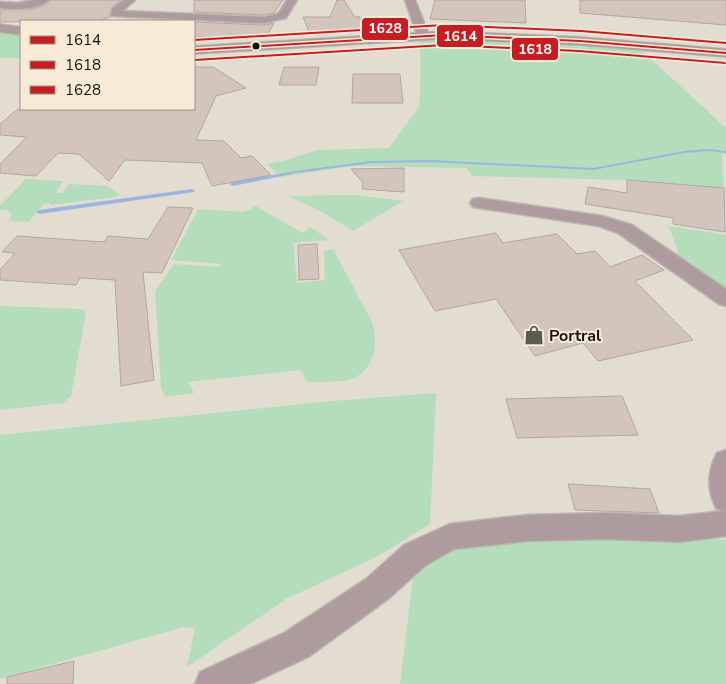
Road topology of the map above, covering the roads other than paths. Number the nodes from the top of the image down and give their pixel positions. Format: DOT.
graph roads {
  1 [pos="44,0"];
  2 [pos="130,0"];
  3 [pos="292,0"];
  4 [pos="410,0"];
  5 [pos="0,5"];
  6 [pos="208,6"];
  7 [pos="197,18"];
  8 [pos="0,28"];
  9 [pos="20,31"];
  10 [pos="423,35"];
  11 [pos="195,50"];
  12 [pos="726,53"];
  13 [pos="479,203"];
  14 [pos="726,299"];
  15 [pos="726,461"];
  16 [pos="726,500"];
  17 [pos="726,524"];
  18 [pos="212,684"];
  1 -- 5 [label="street"];
  2 -- 7 [label="street"];
  3 -- 7 [label="street"];
  4 -- 10 [label="street"];
  6 -- 7 [label="street"];
  8 -- 9 [label="street"];
  10 -- 11 [label="street"];
  10 -- 12 [label="street"];
  13 -- 14 [label="street"];
  15 -- 16 [label="street"];
  17 -- 18 [label="street"];
}
